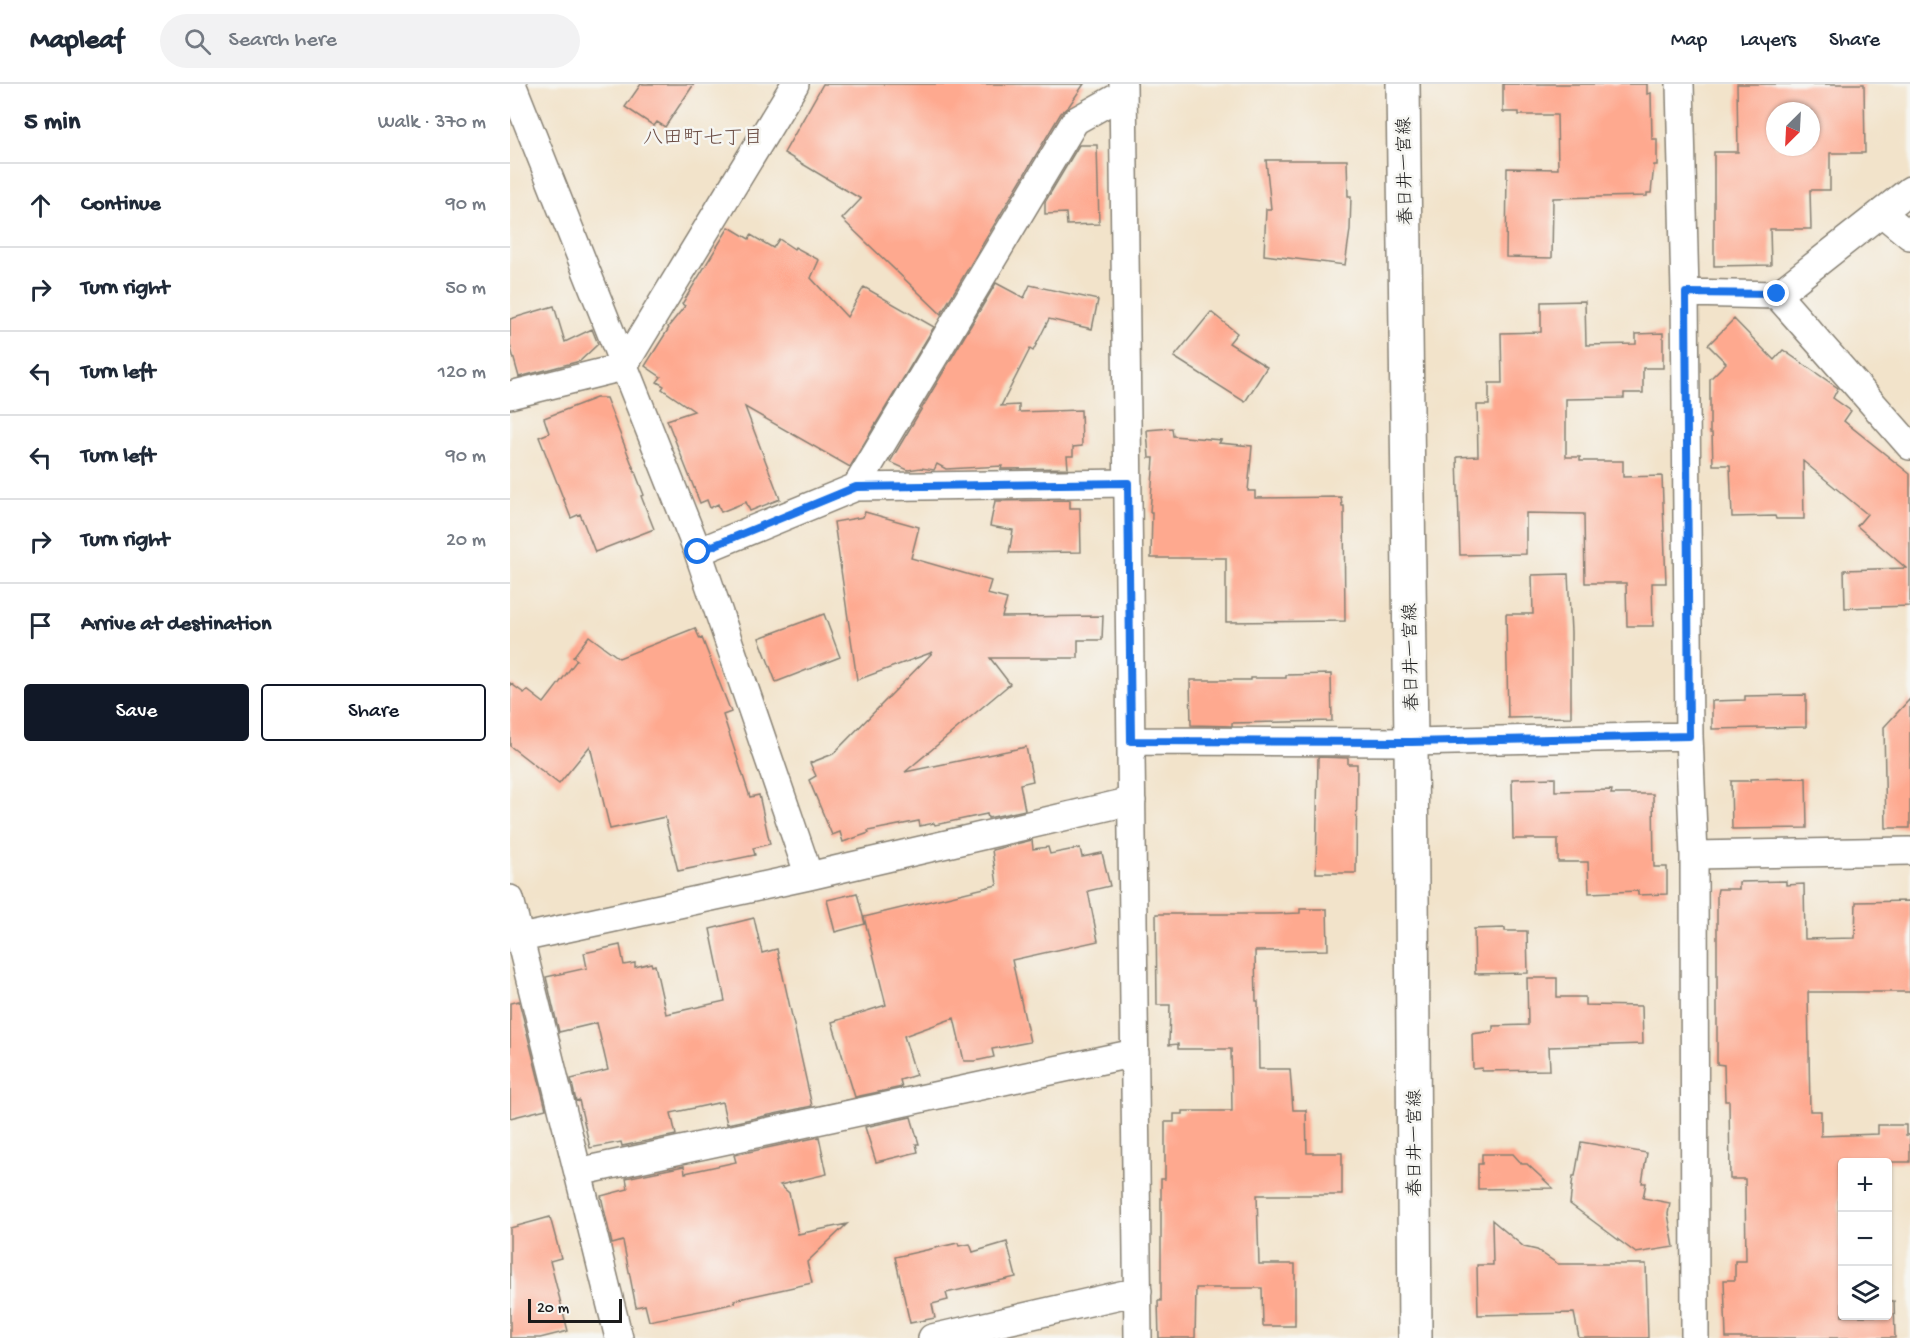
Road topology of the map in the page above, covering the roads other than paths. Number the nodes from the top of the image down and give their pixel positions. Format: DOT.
graph roads {
  1 [pos="512,84"];
  2 [pos="795,84"];
  3 [pos="1403,84"];
  4 [pos="1680,84"];
  5 [pos="1123,89"];
  6 [pos="1910,190"];
  7 [pos="1882,213"];
  8 [pos="1910,236"];
  9 [pos="1686,293"];
  10 [pos="1777,294"];
  11 [pos="623,367"];
  12 [pos="510,395"];
  13 [pos="1910,446"];
  14 [pos="1128,483"];
  15 [pos="856,487"];
  16 [pos="698,552"];
  17 [pos="1689,736"];
  18 [pos="1131,741"];
  19 [pos="1411,742"];
  20 [pos="1132,801"];
  21 [pos="1910,850"];
  22 [pos="1694,855"];
  23 [pos="809,876"];
  24 [pos="510,899"];
  25 [pos="521,938"];
  26 [pos="1135,1053"];
  27 [pos="578,1172"];
  28 [pos="1138,1290"];
  29 [pos="619,1338"];
  30 [pos="932,1338"];
  31 [pos="1138,1338"];
  32 [pos="1415,1338"];
  33 [pos="1695,1338"];
  1 -- 11 [label="street"];
  2 -- 11 [label="street"];
  3 -- 19 [label="main road, 春日井一宮線"];
  4 -- 9 [label="street"];
  5 -- 14 [label="street"];
  5 -- 15 [label="street"];
  6 -- 7 [label="street"];
  7 -- 8 [label="street"];
  7 -- 10 [label="street"];
  9 -- 10 [label="street"];
  9 -- 17 [label="street"];
  10 -- 13 [label="street"];
  11 -- 12 [label="street"];
  11 -- 16 [label="street"];
  14 -- 15 [label="street"];
  14 -- 18 [label="street"];
  15 -- 16 [label="street"];
  16 -- 23 [label="street"];
  17 -- 19 [label="street"];
  17 -- 22 [label="street"];
  18 -- 19 [label="street"];
  18 -- 20 [label="street"];
  19 -- 32 [label="main road, 春日井一宮線"];
  20 -- 23 [label="street"];
  20 -- 26 [label="street"];
  21 -- 22 [label="street"];
  22 -- 33 [label="street"];
  23 -- 25 [label="street"];
  24 -- 25 [label="street"];
  25 -- 27 [label="street"];
  26 -- 27 [label="street"];
  26 -- 28 [label="street"];
  27 -- 29 [label="street"];
  28 -- 30 [label="street"];
  28 -- 31 [label="street"];
}
